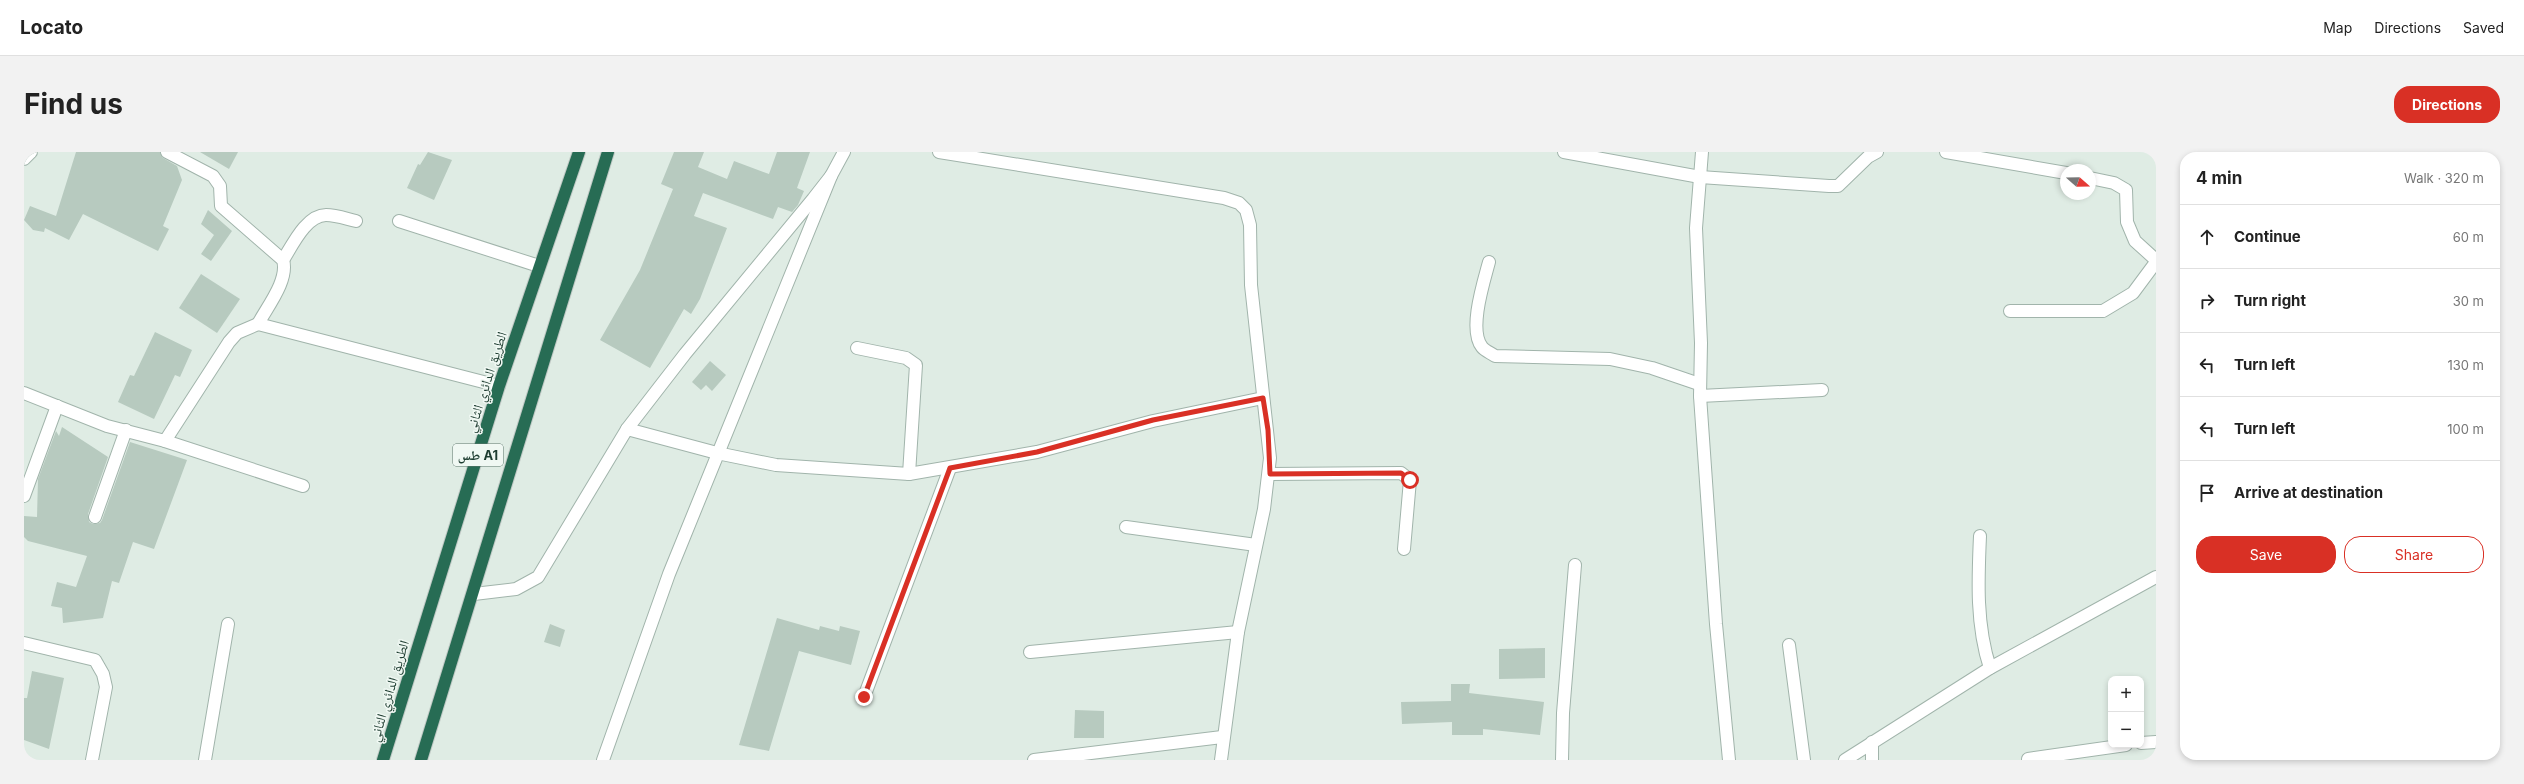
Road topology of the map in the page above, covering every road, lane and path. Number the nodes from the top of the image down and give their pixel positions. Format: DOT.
graph roads {
  1 [pos="31,152"];
  2 [pos="167,152"];
  3 [pos="578,152"];
  4 [pos="608,152"];
  5 [pos="844,152"];
  6 [pos="940,152"];
  7 [pos="1564,152"];
  8 [pos="1702,152"];
  9 [pos="1877,152"];
  10 [pos="1946,152"];
  11 [pos="24,159"];
  12 [pos="2060,172"];
  13 [pos="831,176"];
  14 [pos="1700,177"];
  15 [pos="2096,179"];
  16 [pos="356,221"];
  17 [pos="399,221"];
  18 [pos="282,260"];
  19 [pos="2156,261"];
  20 [pos="1489,262"];
  21 [pos="539,266"];
  22 [pos="2010,311"];
  23 [pos="258,324"];
  24 [pos="857,348"];
  25 [pos="499,386"];
  26 [pos="1700,390"];
  27 [pos="1822,390"];
  28 [pos="24,393"];
  29 [pos="1263,398"];
  30 [pos="57,406"];
  31 [pos="627,428"];
  32 [pos="126,430"];
  33 [pos="165,440"];
  34 [pos="717,453"];
  35 [pos="950,468"];
  36 [pos="909,474"];
  37 [pos="1270,474"];
  38 [pos="303,486"];
  39 [pos="24,496"];
  40 [pos="95,517"];
  41 [pos="1126,527"];
  42 [pos="1980,536"];
  43 [pos="1256,545"];
  44 [pos="1404,549"];
  45 [pos="1575,565"];
  46 [pos="2156,577"];
  47 [pos="474,594"];
  48 [pos="228,624"];
  49 [pos="1238,632"];
  50 [pos="24,643"];
  51 [pos="1789,645"];
  52 [pos="1030,652"];
  53 [pos="1990,668"];
  54 [pos="864,697"];
  55 [pos="1222,736"];
  56 [pos="1872,742"];
  57 [pos="2156,742"];
  58 [pos="2144,743"];
  59 [pos="2108,748"];
  60 [pos="424,757"];
  61 [pos="2028,759"];
  62 [pos="92,760"];
  63 [pos="205,760"];
  64 [pos="383,760"];
  65 [pos="603,760"];
  66 [pos="1034,760"];
  67 [pos="1221,760"];
  68 [pos="1562,760"];
  69 [pos="1730,760"];
  70 [pos="1804,760"];
  71 [pos="1844,760"];
  72 [pos="1872,760"];
  1 -- 11 [label="street"];
  2 -- 18 [label="street"];
  3 -- 21 [label="highway, الطريق الدائري الثاني / طس A1"];
  4 -- 47 [label="highway, طس A1"];
  5 -- 13 [label="street"];
  6 -- 29 [label="street"];
  7 -- 14 [label="street"];
  8 -- 14 [label="street"];
  9 -- 14 [label="street"];
  10 -- 12 [label="street"];
  13 -- 31 [label="street"];
  13 -- 34 [label="street"];
  14 -- 26 [label="street"];
  15 -- 19 [label="street"];
  16 -- 18 [label="street"];
  17 -- 21 [label="street"];
  18 -- 23 [label="street"];
  19 -- 22 [label="street"];
  20 -- 26 [label="street"];
  21 -- 25 [label="highway, الطريق الدائري الثاني / طس A1"];
  23 -- 25 [label="street"];
  23 -- 33 [label="street"];
  24 -- 36 [label="street"];
  25 -- 64 [label="highway, الطريق الدائري الثاني / طس A1"];
  26 -- 27 [label="street"];
  26 -- 69 [label="street"];
  28 -- 30 [label="street"];
  29 -- 35 [label="street"];
  29 -- 37 [label="street"];
  30 -- 32 [label="street"];
  30 -- 39 [label="street"];
  31 -- 34 [label="street"];
  31 -- 47 [label="street"];
  32 -- 33 [label="street"];
  32 -- 40 [label="street"];
  33 -- 38 [label="street"];
  34 -- 36 [label="street"];
  34 -- 65 [label="street"];
  35 -- 36 [label="street"];
  35 -- 54 [label="street"];
  37 -- 43 [label="street"];
  37 -- 44 [label="street"];
  41 -- 43 [label="street"];
  42 -- 53 [label="street"];
  43 -- 49 [label="street"];
  45 -- 68 [label="street"];
  46 -- 53 [label="street"];
  47 -- 60 [label="highway, طس A1"];
  48 -- 63 [label="street"];
  49 -- 52 [label="street"];
  49 -- 55 [label="street"];
  50 -- 62 [label="street"];
  51 -- 70 [label="street"];
  53 -- 56 [label="street"];
  55 -- 66 [label="street"];
  55 -- 67 [label="street"];
  56 -- 71 [label="street"];
  56 -- 72 [label="street"];
  57 -- 58 [label="street"];
  59 -- 61 [label="street"];
}
